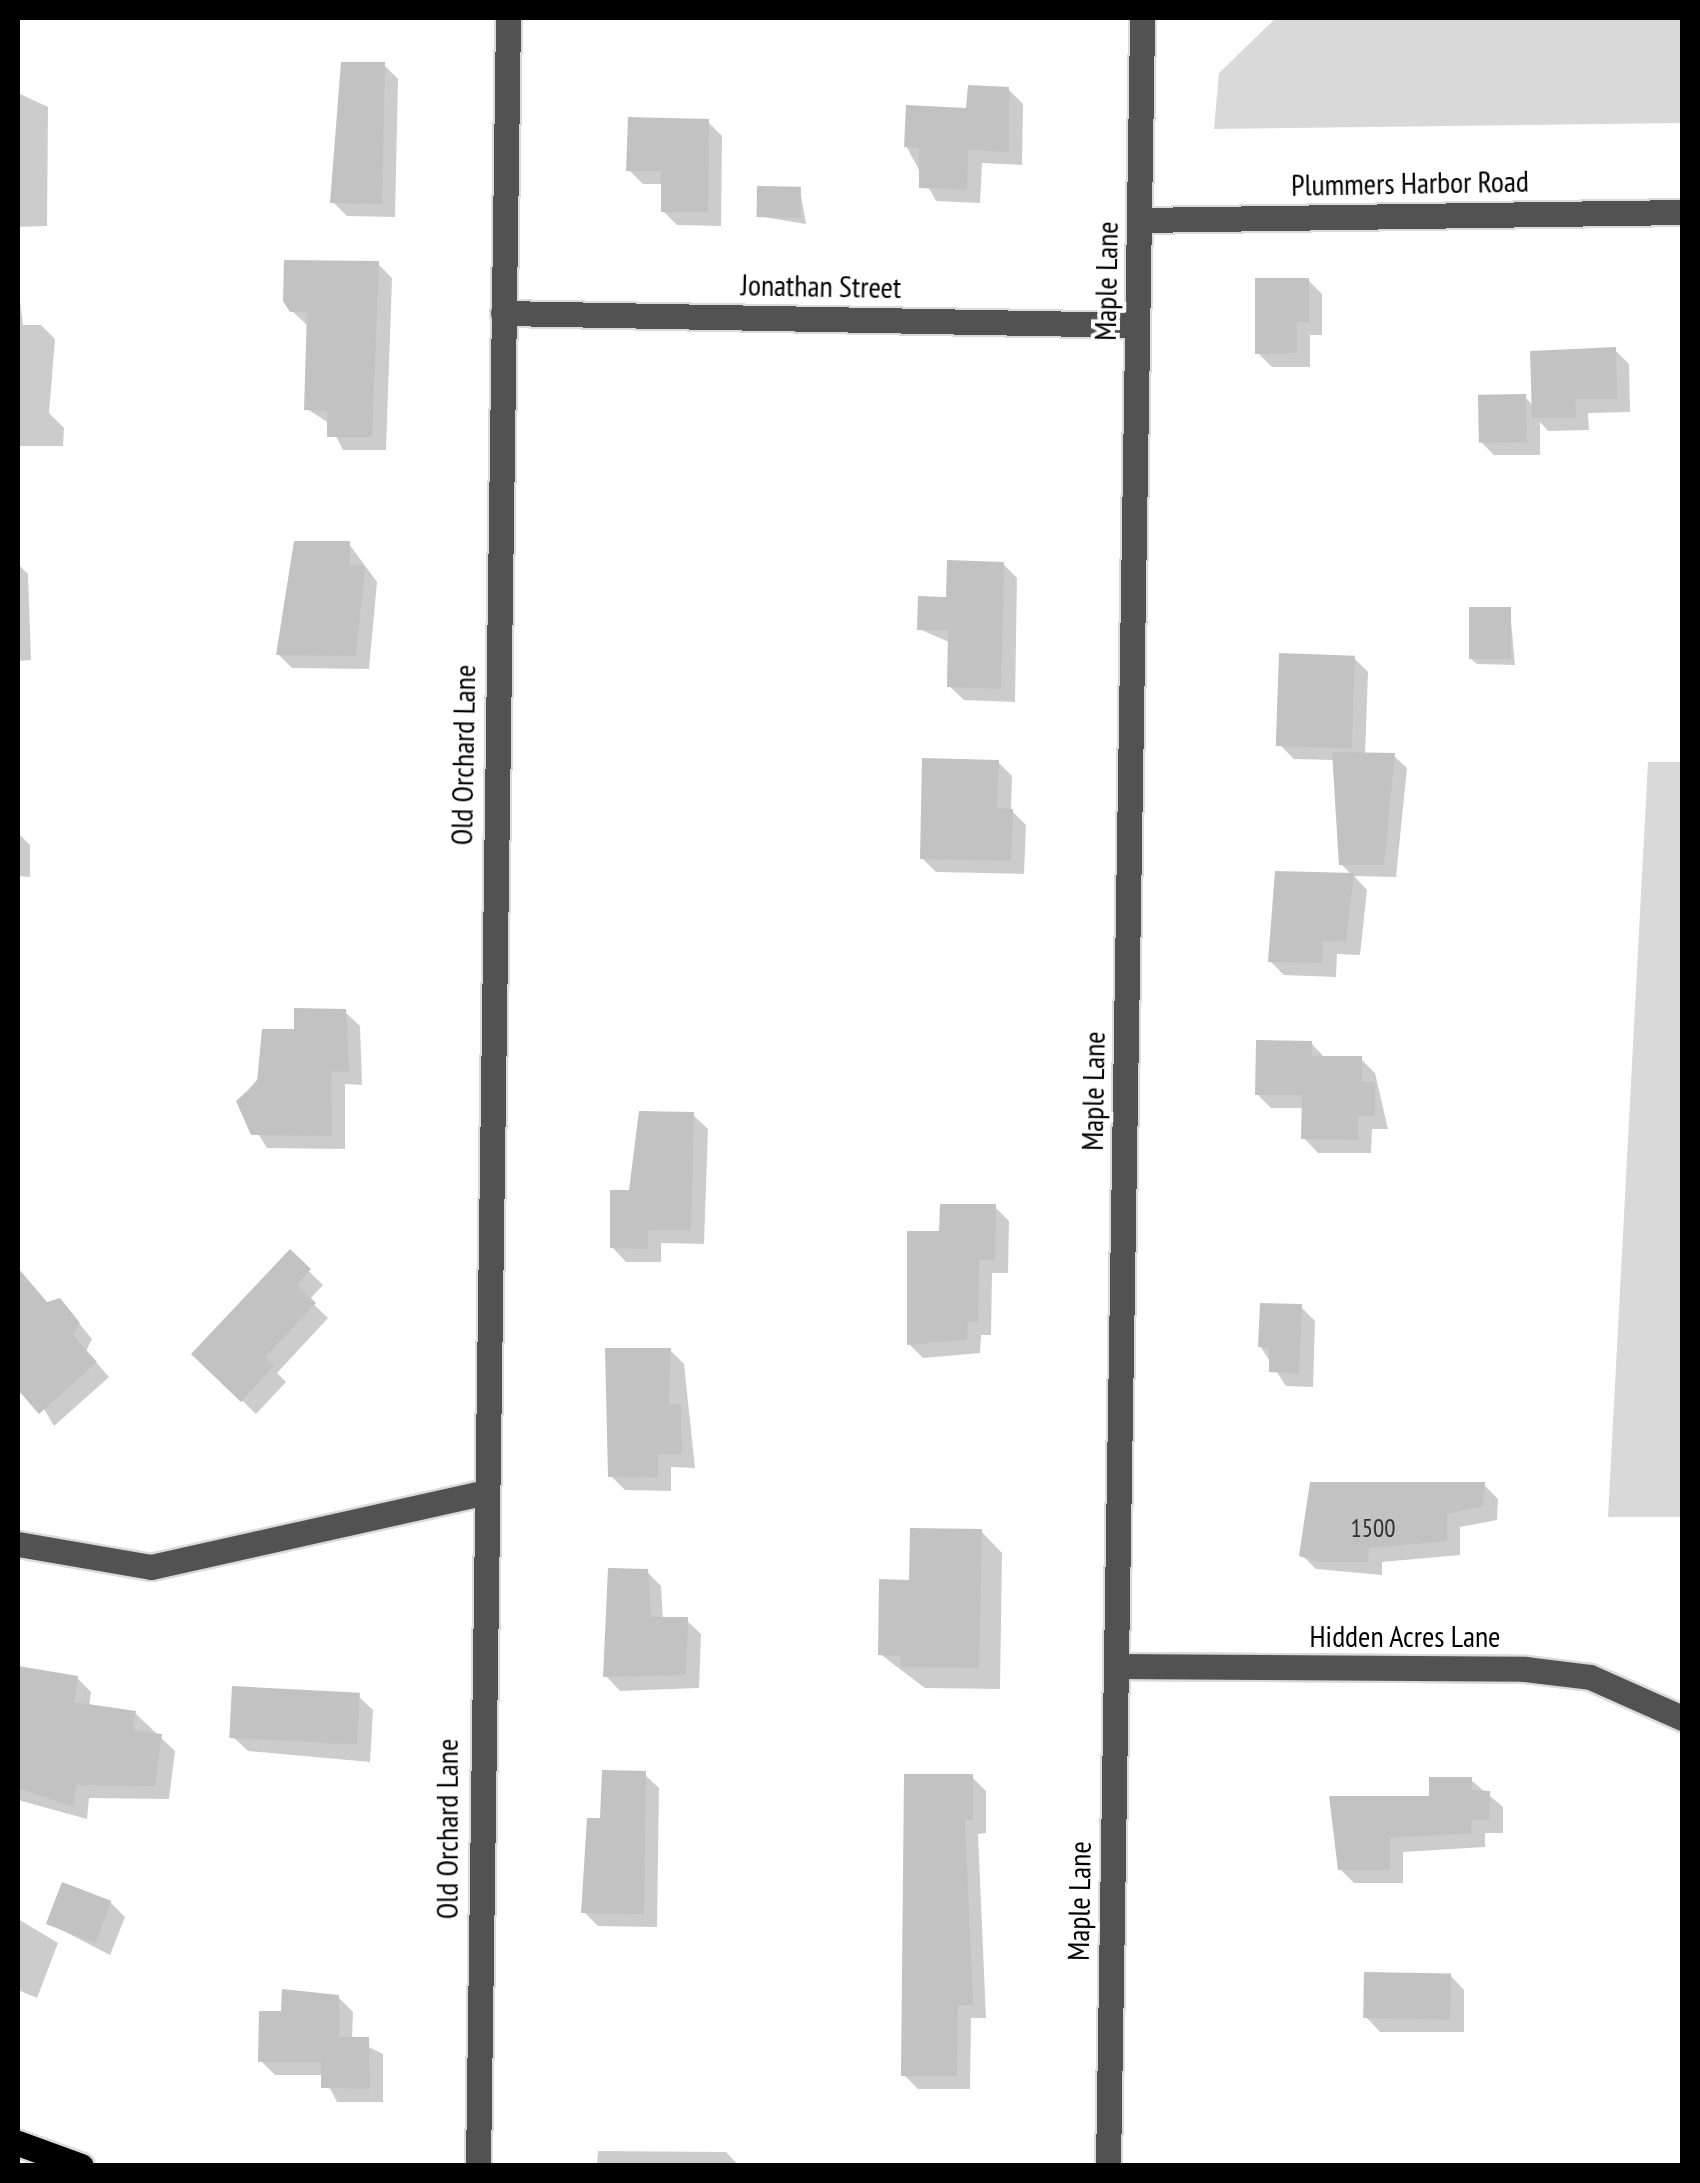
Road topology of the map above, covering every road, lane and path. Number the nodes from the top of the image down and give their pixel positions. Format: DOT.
graph roads {
  1 [pos="508,18"];
  2 [pos="1142,18"];
  3 [pos="1682,212"];
  4 [pos="1139,220"];
  5 [pos="503,312"];
  6 [pos="1137,325"];
  7 [pos="482,1493"];
  8 [pos="18,1544"];
  9 [pos="1116,1666"];
  10 [pos="1682,1718"];
  11 [pos="18,2144"];
  12 [pos="81,2166"];
  13 [pos="478,2166"];
  14 [pos="1108,2166"];
  1 -- 5 [label="street, Old Orchard Lane"];
  2 -- 4 [label="street, Maple Lane"];
  3 -- 4 [label="street, Plummers Harbor Road"];
  4 -- 6 [label="street, Maple Lane"];
  5 -- 6 [label="street, Jonathan Street"];
  5 -- 7 [label="street, Old Orchard Lane"];
  6 -- 9 [label="street, Maple Lane"];
  7 -- 8 [label="street"];
  7 -- 13 [label="street, Old Orchard Lane"];
  9 -- 10 [label="street, Hidden Acres Lane"];
  9 -- 14 [label="street, Maple Lane"];
  11 -- 12 [label="main road"];
}
